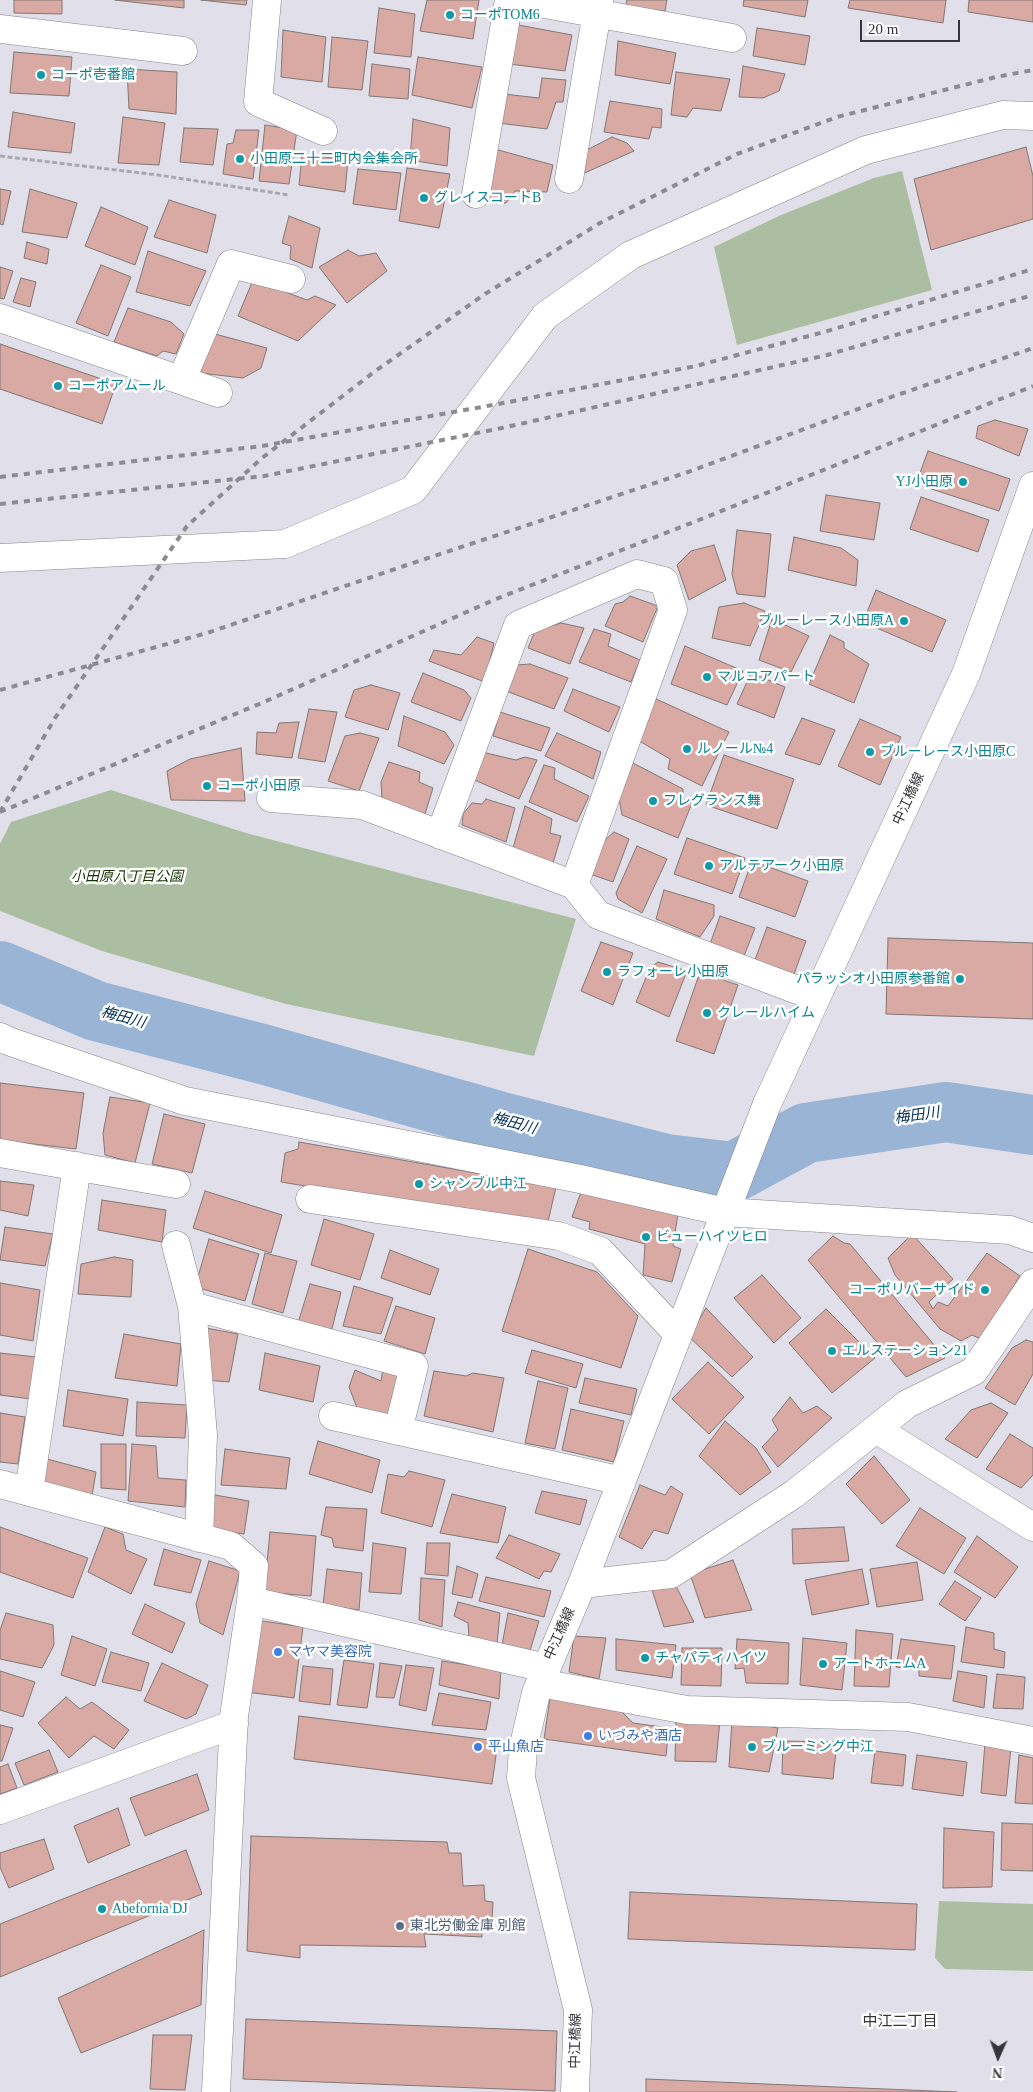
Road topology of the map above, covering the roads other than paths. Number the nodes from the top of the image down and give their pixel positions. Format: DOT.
graph roads {
  1 [pos="267,0"];
  2 [pos="509,0"];
  3 [pos="523,0"];
  4 [pos="598,7"];
  5 [pos="0,29"];
  6 [pos="732,38"];
  7 [pos="183,51"];
  8 [pos="1033,116"];
  9 [pos="323,131"];
  10 [pos="569,179"];
  11 [pos="476,194"];
  12 [pos="291,279"];
  13 [pos="0,318"];
  14 [pos="182,379"];
  15 [pos="218,392"];
  16 [pos="1033,486"];
  17 [pos="0,558"];
  18 [pos="271,798"];
  19 [pos="440,835"];
  20 [pos="574,885"];
  21 [pos="816,997"];
  22 [pos="5,1039"];
  23 [pos="0,1153"];
  24 [pos="77,1166"];
  25 [pos="176,1184"];
  26 [pos="310,1199"];
  27 [pos="728,1204"];
  28 [pos="1033,1238"];
  29 [pos="176,1245"];
  30 [pos="1033,1283"];
  31 [pos="192,1306"];
  32 [pos="1024,1313"];
  33 [pos="678,1334"];
  34 [pos="333,1416"];
  35 [pos="876,1429"];
  36 [pos="398,1431"];
  37 [pos="622,1480"];
  38 [pos="0,1484"];
  39 [pos="29,1492"];
  40 [pos="1033,1526"];
  41 [pos="199,1538"];
  42 [pos="582,1584"];
  43 [pos="251,1601"];
  44 [pos="543,1676"];
  45 [pos="234,1724"];
  46 [pos="1033,1741"];
  47 [pos="0,1810"];
  48 [pos="216,2092"];
  49 [pos="576,2092"];
  1 -- 9 [label="street"];
  2 -- 11 [label="street"];
  3 -- 4 [label="street"];
  4 -- 6 [label="street"];
  4 -- 10 [label="street"];
  5 -- 7 [label="street"];
  8 -- 17 [label="street"];
  12 -- 14 [label="street"];
  13 -- 14 [label="street"];
  14 -- 15 [label="street"];
  16 -- 21 [label="street, 中江橋線"];
  18 -- 19 [label="street"];
  19 -- 20 [label="street"];
  19 -- 20 [label="street"];
  20 -- 21 [label="street"];
  21 -- 27 [label="street, 中江橋線"];
  22 -- 27 [label="street"];
  23 -- 24 [label="street"];
  24 -- 25 [label="street"];
  24 -- 39 [label="street"];
  26 -- 33 [label="street"];
  27 -- 28 [label="street"];
  27 -- 33 [label="street, 中江橋線"];
  29 -- 31 [label="street"];
  30 -- 32 [label="street"];
  31 -- 36 [label="street"];
  31 -- 41 [label="street"];
  32 -- 35 [label="street"];
  33 -- 37 [label="street, 中江橋線"];
  34 -- 36 [label="street"];
  35 -- 40 [label="street"];
  35 -- 42 [label="street"];
  36 -- 37 [label="street"];
  37 -- 42 [label="street, 中江橋線"];
  38 -- 39 [label="street"];
  39 -- 41 [label="street"];
  41 -- 43 [label="street"];
  42 -- 44 [label="street, 中江橋線"];
  43 -- 44 [label="street"];
  43 -- 45 [label="street"];
  44 -- 46 [label="street"];
  44 -- 49 [label="street, 中江橋線"];
  45 -- 47 [label="street"];
  45 -- 48 [label="street"];
}
